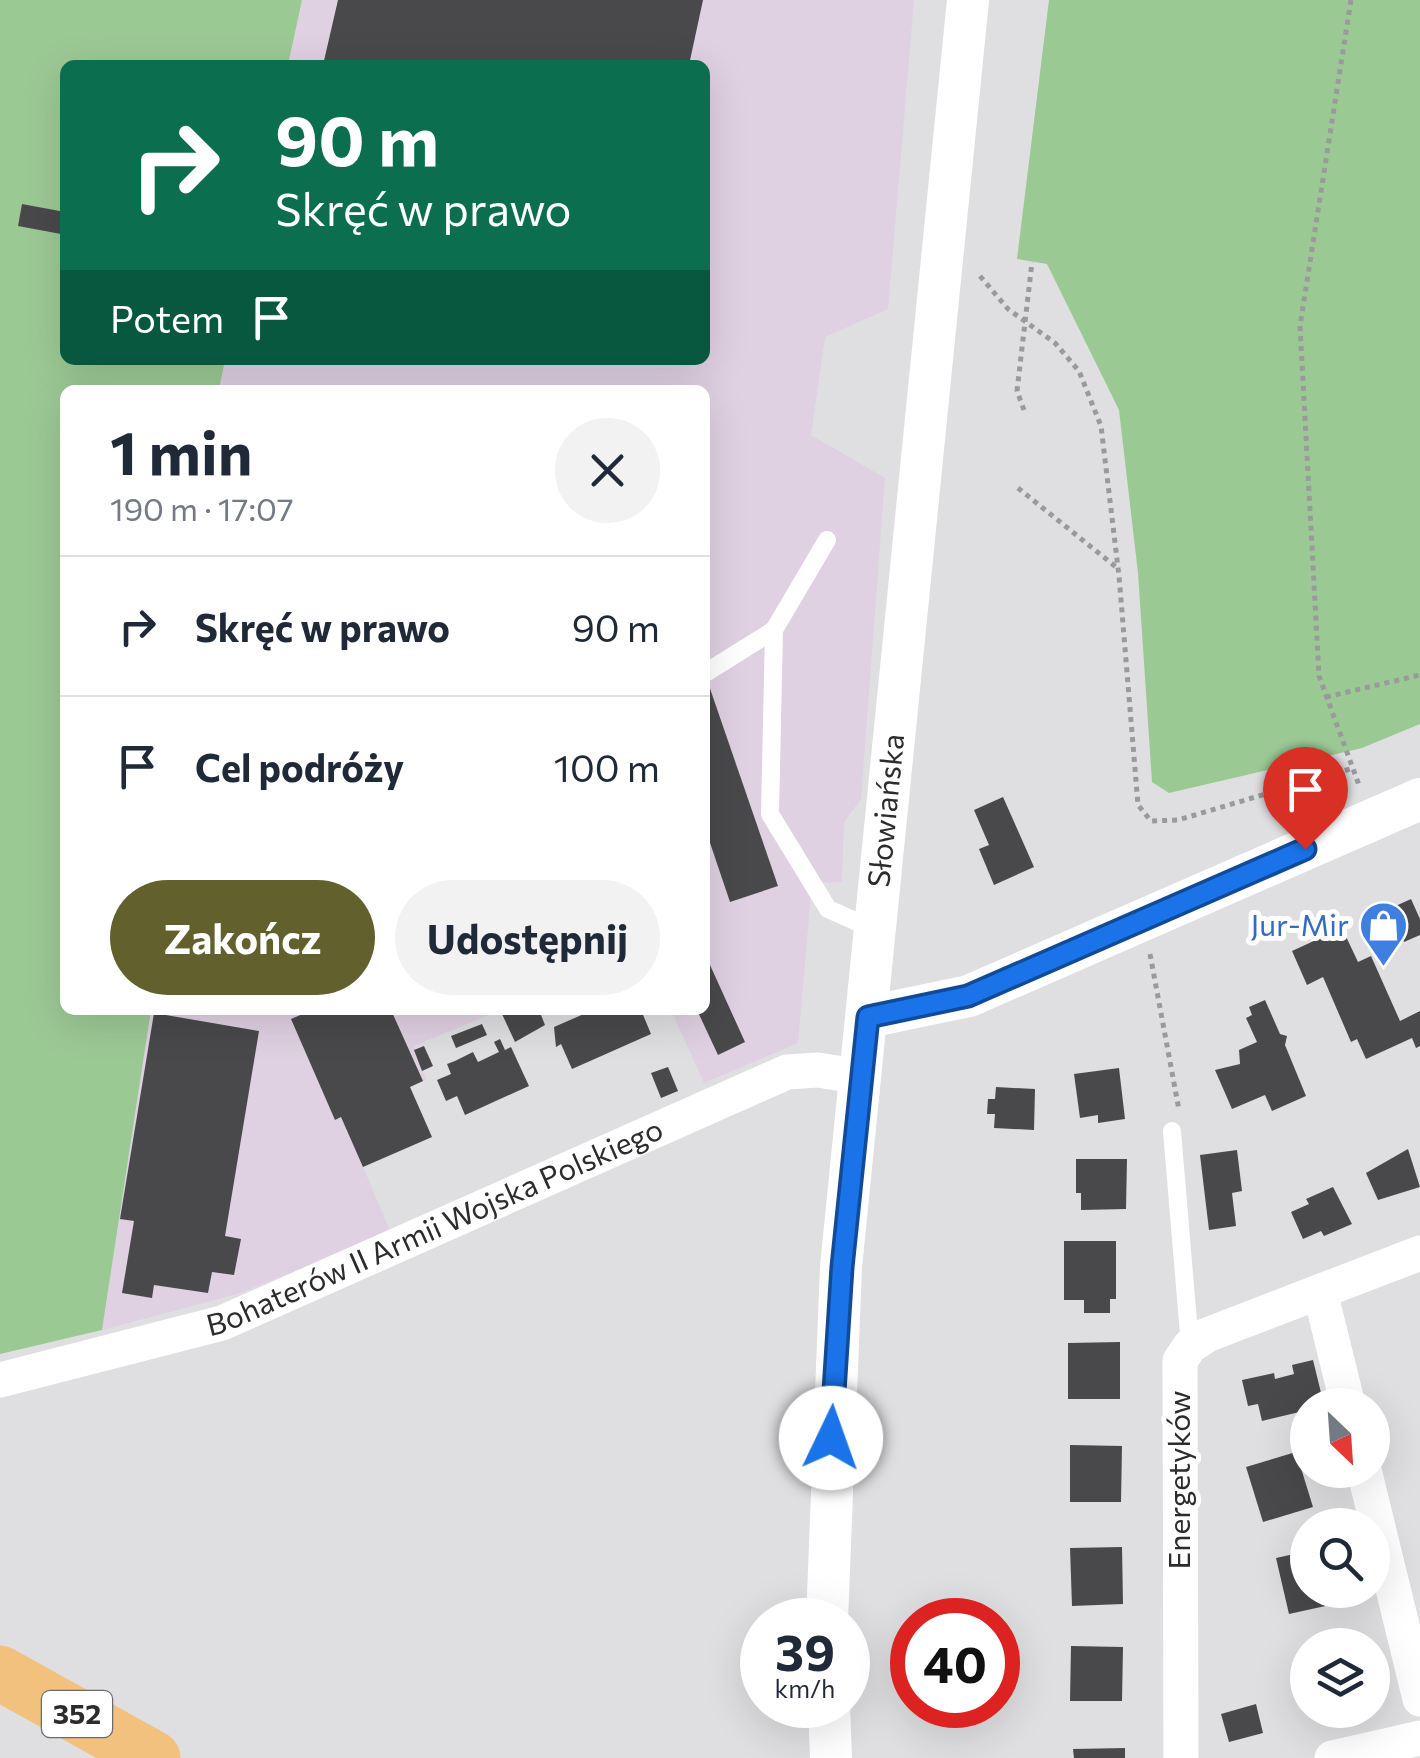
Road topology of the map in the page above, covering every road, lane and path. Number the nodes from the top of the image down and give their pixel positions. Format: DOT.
graph roads {
  1 [pos="968,0"];
  2 [pos="1351,0"];
  3 [pos="1032,262"];
  4 [pos="980,276"];
  5 [pos="1024,321"];
  6 [pos="1024,410"];
  7 [pos="1018,488"];
  8 [pos="827,540"];
  9 [pos="1118,570"];
  10 [pos="774,630"];
  11 [pos="710,670"];
  12 [pos="1420,674"];
  13 [pos="1326,697"];
  14 [pos="1350,769"];
  15 [pos="1420,799"];
  16 [pos="1377,818"];
  17 [pos="877,930"];
  18 [pos="1147,942"];
  19 [pos="868,1017"];
  20 [pos="862,1077"];
  21 [pos="1172,1131"];
  22 [pos="1420,1253"];
  23 [pos="1320,1292"];
  24 [pos="1190,1346"];
  25 [pos="0,1380"];
  26 [pos="1344,1388"];
  27 [pos="1368,1488"];
  28 [pos="828,1598"];
  29 [pos="0,1673"];
  30 [pos="1420,1699"];
  31 [pos="829,1728"];
  32 [pos="1420,1738"];
  33 [pos="152,1758"];
  34 [pos="830,1758"];
  35 [pos="1181,1758"];
  36 [pos="1332,1758"];
  1 -- 17 [label="street, Słowiańska"];
  2 -- 13 [label="path"];
  3 -- 5 [label="path"];
  4 -- 5 [label="path"];
  5 -- 6 [label="path"];
  5 -- 9 [label="path"];
  7 -- 9 [label="path"];
  8 -- 10 [label="lane"];
  9 -- 14 [label="path"];
  10 -- 11 [label="lane"];
  10 -- 17 [label="lane"];
  12 -- 13 [label="path"];
  13 -- 14 [label="path"];
  14 -- 16 [label="path"];
  15 -- 16 [label="street"];
  16 -- 19 [label="street"];
  17 -- 19 [label="street, Słowiańska"];
  18 -- 21 [label="path"];
  19 -- 20 [label="street, Słowiańska"];
  20 -- 25 [label="street, Bohaterów II Armii Wojska Polskiego"];
  20 -- 28 [label="street, Słowiańska"];
  21 -- 24 [label="lane"];
  22 -- 23 [label="street, Energetyków"];
  23 -- 24 [label="street, Energetyków"];
  23 -- 26 [label="street"];
  24 -- 35 [label="street, Energetyków"];
  27 -- 30 [label="street"];
  29 -- 33 [label="main road, 352"];
  31 -- 34 [label="street"];
  32 -- 36 [label="street"];
}
